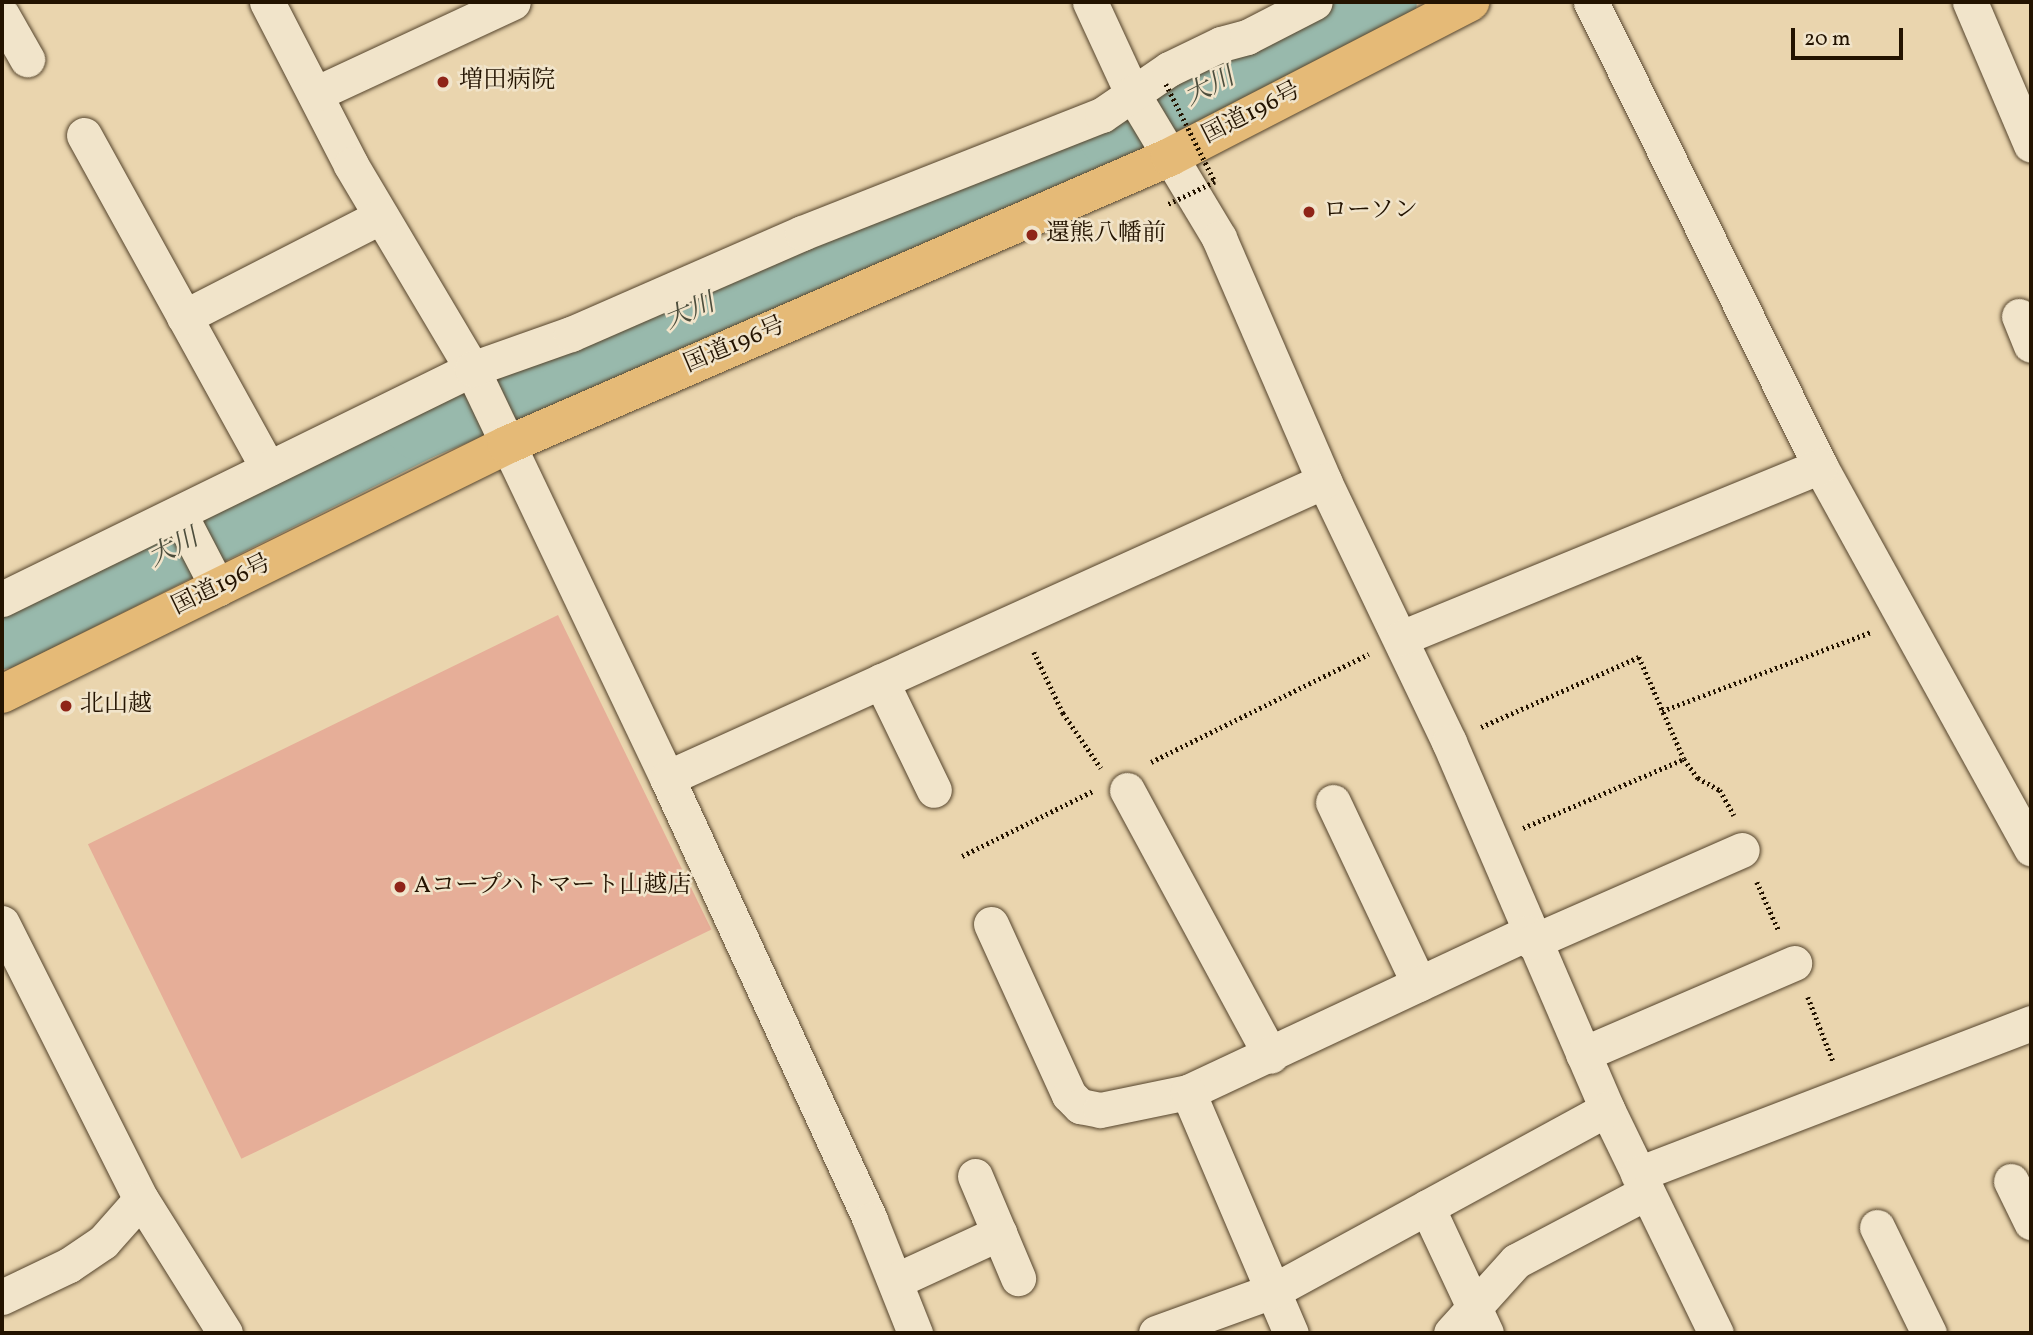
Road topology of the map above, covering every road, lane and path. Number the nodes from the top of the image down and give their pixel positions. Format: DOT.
graph roads {
  1 [pos="267,2"];
  2 [pos="513,2"];
  3 [pos="1090,2"];
  4 [pos="1315,2"];
  5 [pos="1470,2"];
  6 [pos="1591,2"];
  7 [pos="1970,2"];
  8 [pos="2,15"];
  9 [pos="27,59"];
  10 [pos="315,94"];
  11 [pos="1153,116"];
  12 [pos="84,135"];
  13 [pos="2031,145"];
  14 [pos="1167,205"];
  15 [pos="381,216"];
  16 [pos="184,317"];
  17 [pos="475,375"];
  18 [pos="500,430"];
  19 [pos="1820,466"];
  20 [pos="268,470"];
  21 [pos="1324,481"];
  22 [pos="182,518"];
  23 [pos="211,575"];
  24 [pos="2,599"];
  25 [pos="1019,619"];
  26 [pos="1906,619"];
  27 [pos="1401,638"];
  28 [pos="881,681"];
  29 [pos="2,694"];
  30 [pos="1662,711"];
  31 [pos="1449,742"];
  32 [pos="1684,759"];
  33 [pos="667,778"];
  34 [pos="1128,779"];
  35 [pos="934,790"];
  36 [pos="1333,802"];
  37 [pos="1490,842"];
  38 [pos="2031,849"];
  39 [pos="1742,850"];
  40 [pos="962,856"];
  41 [pos="2,923"];
  42 [pos="991,924"];
  43 [pos="1530,937"];
  44 [pos="1794,963"];
  45 [pos="1419,984"];
  46 [pos="2031,1023"];
  47 [pos="1583,1054"];
  48 [pos="1271,1056"];
  49 [pos="1188,1091"];
  50 [pos="1846,1094"];
  51 [pos="1607,1109"];
  52 [pos="975,1176"];
  53 [pos="2011,1181"];
  54 [pos="1643,1183"];
  55 [pos="141,1199"];
  56 [pos="1427,1207"];
  57 [pos="2031,1222"];
  58 [pos="1877,1227"];
  59 [pos="999,1233"];
  60 [pos="1018,1278"];
  61 [pos="895,1281"];
  62 [pos="1275,1290"];
  63 [pos="2,1297"];
  64 [pos="1470,1325"];
  65 [pos="225,1333"];
  66 [pos="915,1333"];
  67 [pos="1156,1333"];
  68 [pos="1291,1333"];
  69 [pos="1716,1333"];
  70 [pos="1929,1333"];
  1 -- 10 [label="street"];
  2 -- 10 [label="street"];
  3 -- 11 [label="street"];
  4 -- 11 [label="street"];
  5 -- 11 [label="highway, 国道196号"];
  6 -- 19 [label="street"];
  7 -- 13 [label="street"];
  8 -- 9 [label="street"];
  10 -- 15 [label="street"];
  11 -- 14 [label="path, bridge"];
  11 -- 17 [label="street"];
  11 -- 18 [label="highway, 国道196号"];
  11 -- 21 [label="street"];
  12 -- 16 [label="street"];
  15 -- 16 [label="street"];
  15 -- 17 [label="street"];
  16 -- 20 [label="street"];
  17 -- 18 [label="street"];
  17 -- 20 [label="street"];
  18 -- 23 [label="highway, 国道196号"];
  18 -- 33 [label="street"];
  19 -- 26 [label="street"];
  19 -- 27 [label="street"];
  20 -- 22 [label="street"];
  21 -- 25 [label="street"];
  21 -- 27 [label="street"];
  22 -- 23 [label="street"];
  22 -- 24 [label="street"];
  23 -- 29 [label="highway, 国道196号"];
  25 -- 28 [label="street"];
  25 -- 34 [label="path"];
  26 -- 30 [label="path"];
  26 -- 38 [label="street"];
  27 -- 31 [label="street"];
  27 -- 34 [label="path"];
  28 -- 33 [label="street"];
  28 -- 35 [label="street"];
  30 -- 31 [label="path"];
  30 -- 32 [label="path"];
  31 -- 37 [label="street"];
  32 -- 37 [label="path"];
  32 -- 39 [label="path"];
  33 -- 61 [label="street"];
  34 -- 40 [label="path"];
  34 -- 48 [label="street"];
  36 -- 45 [label="street"];
  37 -- 43 [label="street"];
  39 -- 43 [label="street"];
  39 -- 44 [label="path"];
  41 -- 55 [label="street"];
  42 -- 49 [label="street"];
  43 -- 45 [label="street"];
  43 -- 47 [label="street"];
  44 -- 47 [label="street"];
  44 -- 50 [label="path"];
  45 -- 48 [label="street"];
  46 -- 50 [label="street"];
  47 -- 51 [label="street"];
  48 -- 49 [label="street"];
  49 -- 62 [label="street"];
  50 -- 54 [label="street"];
  51 -- 54 [label="street"];
  51 -- 56 [label="street"];
  52 -- 59 [label="street"];
  53 -- 57 [label="street"];
  54 -- 64 [label="street"];
  54 -- 69 [label="street"];
  55 -- 63 [label="street"];
  55 -- 65 [label="street"];
  56 -- 62 [label="street"];
  56 -- 64 [label="street"];
  58 -- 70 [label="street"];
  59 -- 60 [label="street"];
  59 -- 61 [label="street"];
  61 -- 66 [label="street"];
  62 -- 67 [label="street"];
  62 -- 68 [label="street"];
}
